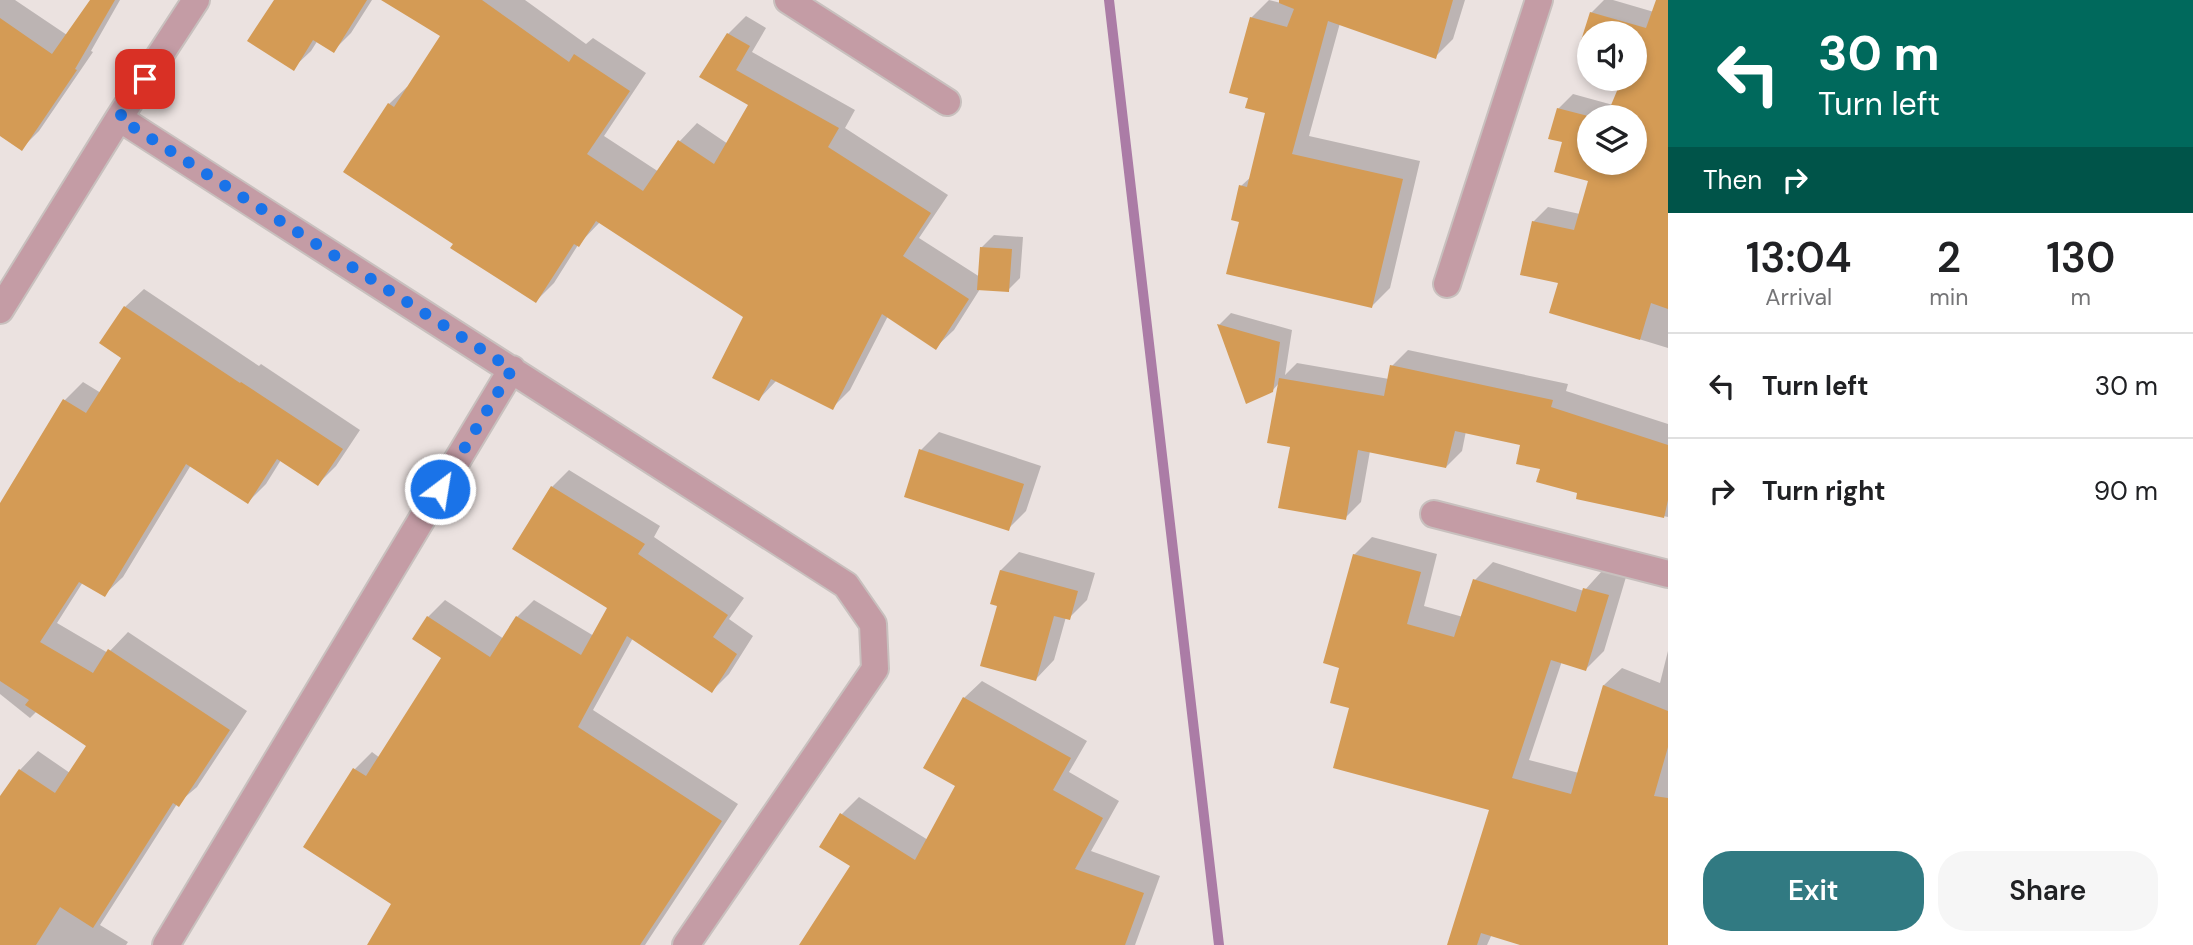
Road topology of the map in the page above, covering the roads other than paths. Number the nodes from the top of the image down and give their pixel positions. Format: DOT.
graph roads {
  1 [pos="196,0"];
  2 [pos="788,0"];
  3 [pos="1539,0"];
  4 [pos="947,102"];
  5 [pos="119,118"];
  6 [pos="1447,284"];
  7 [pos="0,310"];
  8 [pos="512,369"];
  9 [pos="1434,514"];
  10 [pos="1668,574"];
  11 [pos="166,945"];
  12 [pos="686,945"];
  1 -- 5 [label="street"];
  2 -- 4 [label="street"];
  3 -- 6 [label="street"];
  5 -- 7 [label="street"];
  5 -- 8 [label="street"];
  8 -- 11 [label="street"];
  8 -- 12 [label="street"];
  9 -- 10 [label="street"];
}
